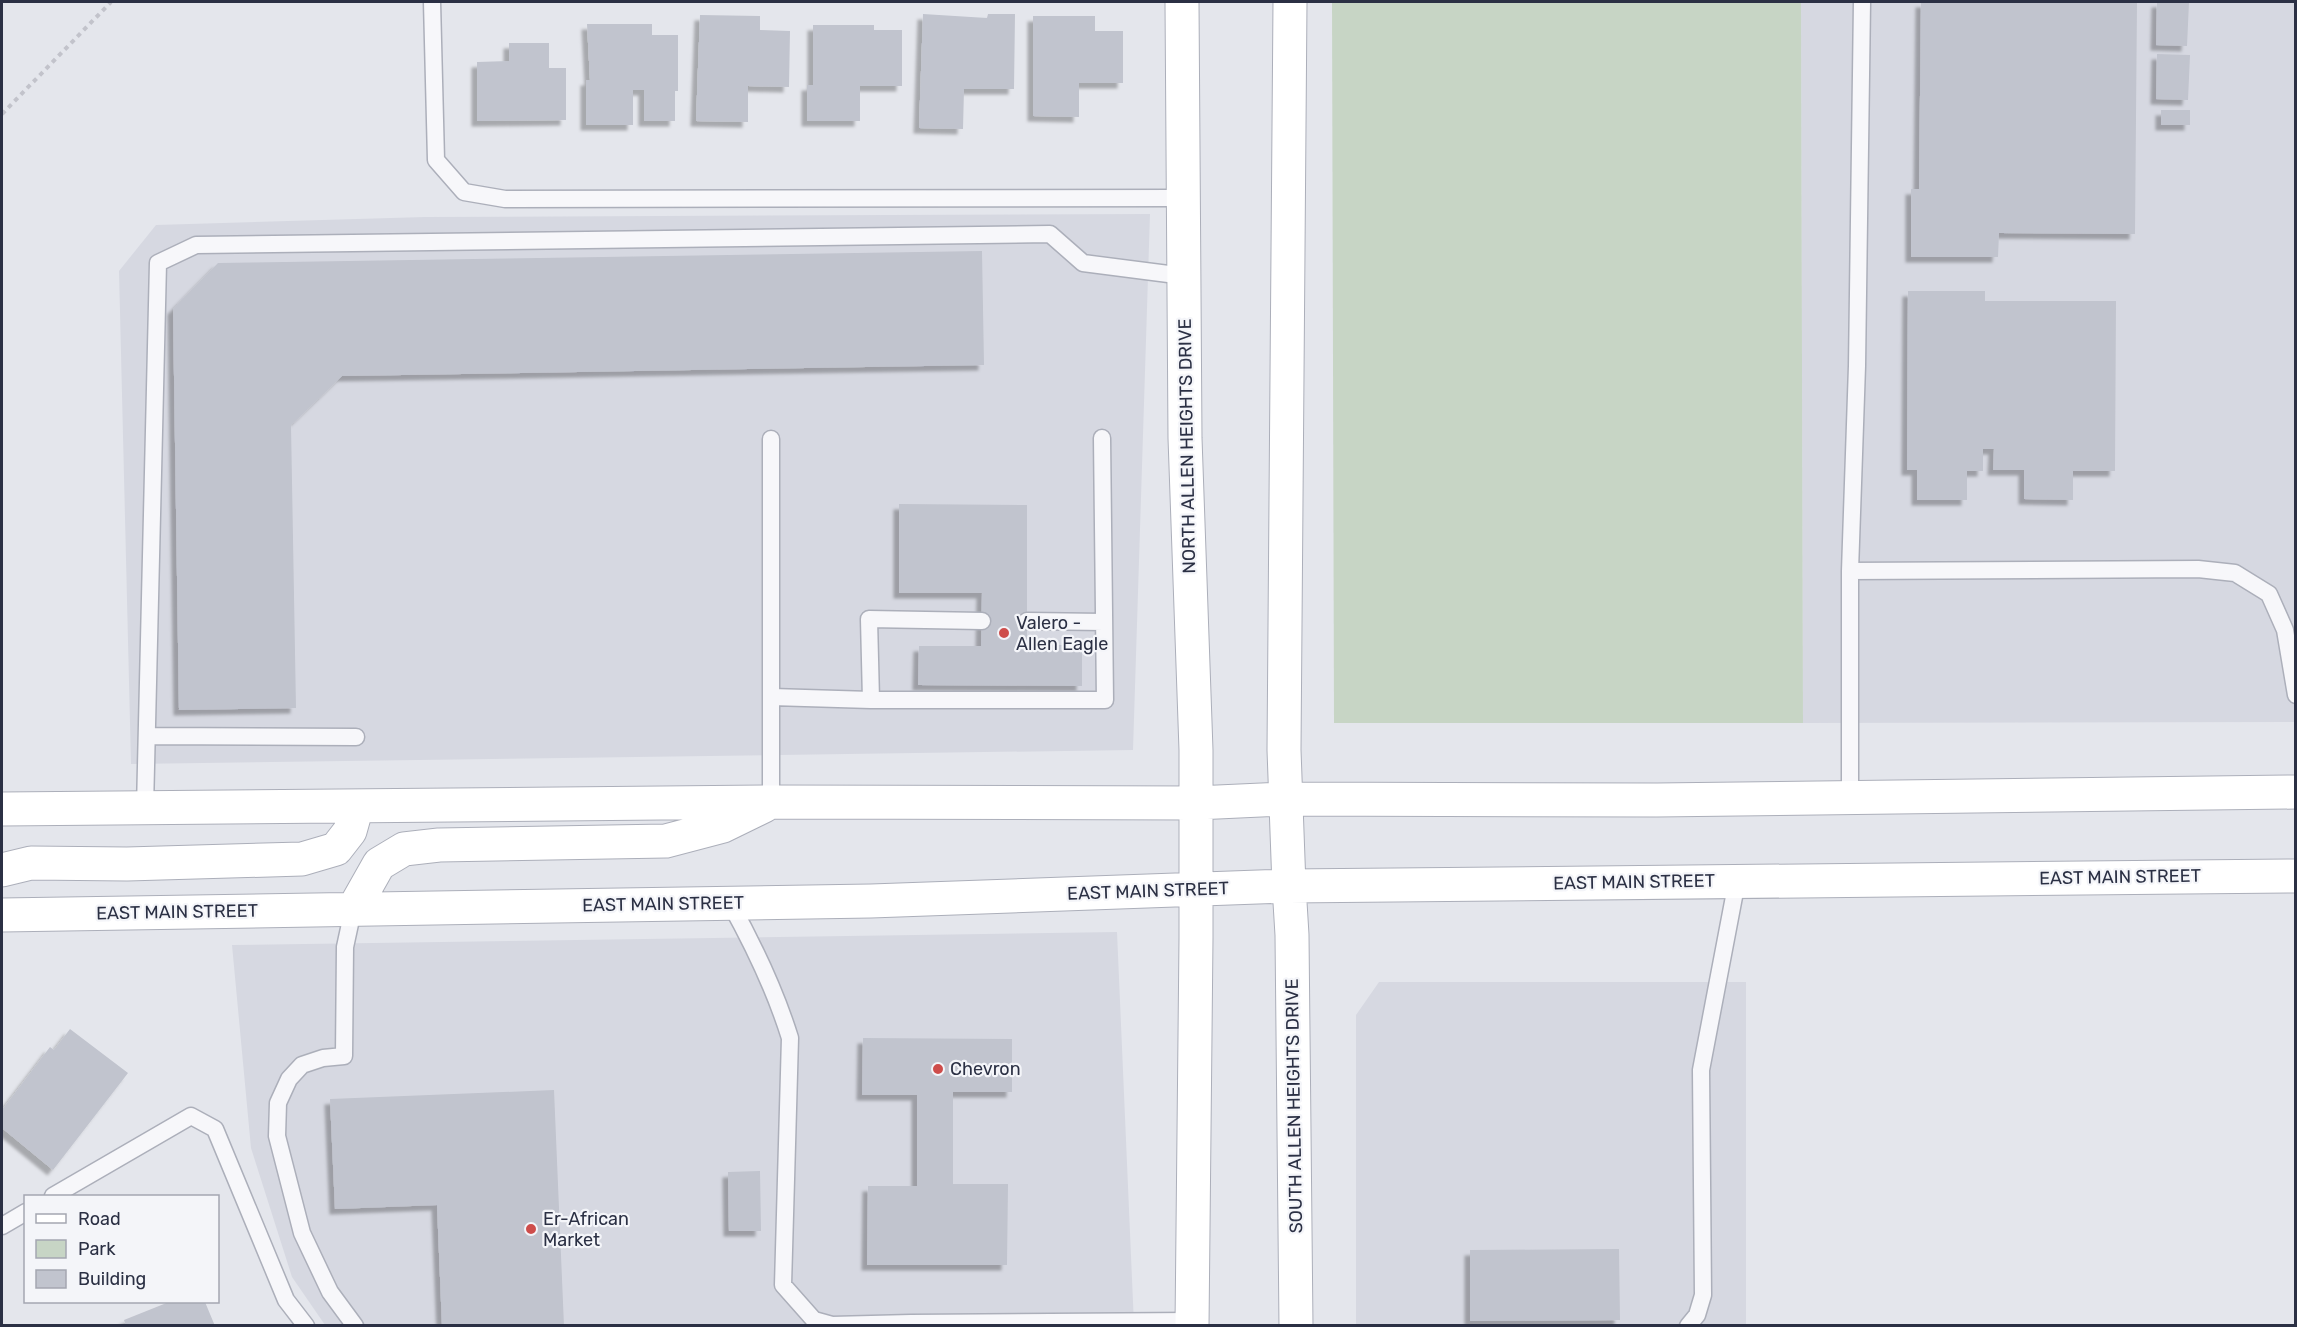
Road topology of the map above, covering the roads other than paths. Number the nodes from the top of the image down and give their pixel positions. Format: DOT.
graph roads {
  1 [pos="432,2"];
  2 [pos="1182,2"];
  3 [pos="1290,2"];
  4 [pos="1862,2"];
  5 [pos="1183,198"];
  6 [pos="1184,276"];
  7 [pos="1102,438"];
  8 [pos="771,439"];
  9 [pos="1850,571"];
  10 [pos="982,621"];
  11 [pos="1027,621"];
  12 [pos="1104,622"];
  13 [pos="2295,695"];
  14 [pos="772,697"];
  15 [pos="871,700"];
  16 [pos="147,736"];
  17 [pos="356,737"];
  18 [pos="2295,792"];
  19 [pos="1850,797"];
  20 [pos="1285,800"];
  21 [pos="771,802"];
  22 [pos="1196,803"];
  23 [pos="357,806"];
  24 [pos="145,808"];
  25 [pos="2,809"];
  26 [pos="2,870"];
  27 [pos="2295,876"];
  28 [pos="1737,881"];
  29 [pos="1288,886"];
  30 [pos="1196,890"];
  31 [pos="730,903"];
  32 [pos="353,909"];
  33 [pos="2,915"];
  34 [pos="56,1195"];
  35 [pos="24,1213"];
  36 [pos="2,1226"];
  37 [pos="1192,1323"];
  38 [pos="832,1325"];
  39 [pos="306,1326"];
  40 [pos="355,1326"];
  41 [pos="1296,1326"];
  42 [pos="1688,1326"];
  1 -- 5 [label="lane"];
  2 -- 5 [label="main road, NORTH ALLEN HEIGHTS DRIVE"];
  3 -- 20 [label="main road"];
  4 -- 9 [label="lane"];
  5 -- 6 [label="main road, NORTH ALLEN HEIGHTS DRIVE"];
  6 -- 16 [label="lane"];
  6 -- 22 [label="main road, NORTH ALLEN HEIGHTS DRIVE"];
  7 -- 12 [label="lane"];
  8 -- 14 [label="lane"];
  9 -- 13 [label="lane"];
  9 -- 19 [label="lane"];
  10 -- 15 [label="lane"];
  11 -- 12 [label="lane"];
  12 -- 15 [label="lane"];
  14 -- 15 [label="lane"];
  14 -- 21 [label="lane"];
  16 -- 17 [label="lane"];
  16 -- 24 [label="lane"];
  18 -- 19 [label="main road"];
  19 -- 20 [label="main road"];
  20 -- 22 [label="main road"];
  20 -- 29 [label="main road"];
  21 -- 22 [label="main road"];
  21 -- 23 [label="main road"];
  21 -- 32 [label="main road"];
  22 -- 30 [label="main road, NORTH ALLEN HEIGHTS DRIVE"];
  23 -- 24 [label="main road"];
  23 -- 26 [label="main road"];
  24 -- 25 [label="main road"];
  27 -- 28 [label="main road, EAST MAIN STREET"];
  28 -- 29 [label="main road, EAST MAIN STREET"];
  28 -- 42 [label="lane"];
  29 -- 30 [label="main road, EAST MAIN STREET"];
  29 -- 41 [label="main road, SOUTH ALLEN HEIGHTS DRIVE"];
  30 -- 31 [label="main road, EAST MAIN STREET"];
  30 -- 37 [label="main road"];
  31 -- 32 [label="main road, EAST MAIN STREET"];
  31 -- 38 [label="lane"];
  32 -- 33 [label="main road, EAST MAIN STREET"];
  32 -- 40 [label="lane"];
  34 -- 39 [label="lane"];
  35 -- 36 [label="lane"];
  37 -- 38 [label="lane"];
}
